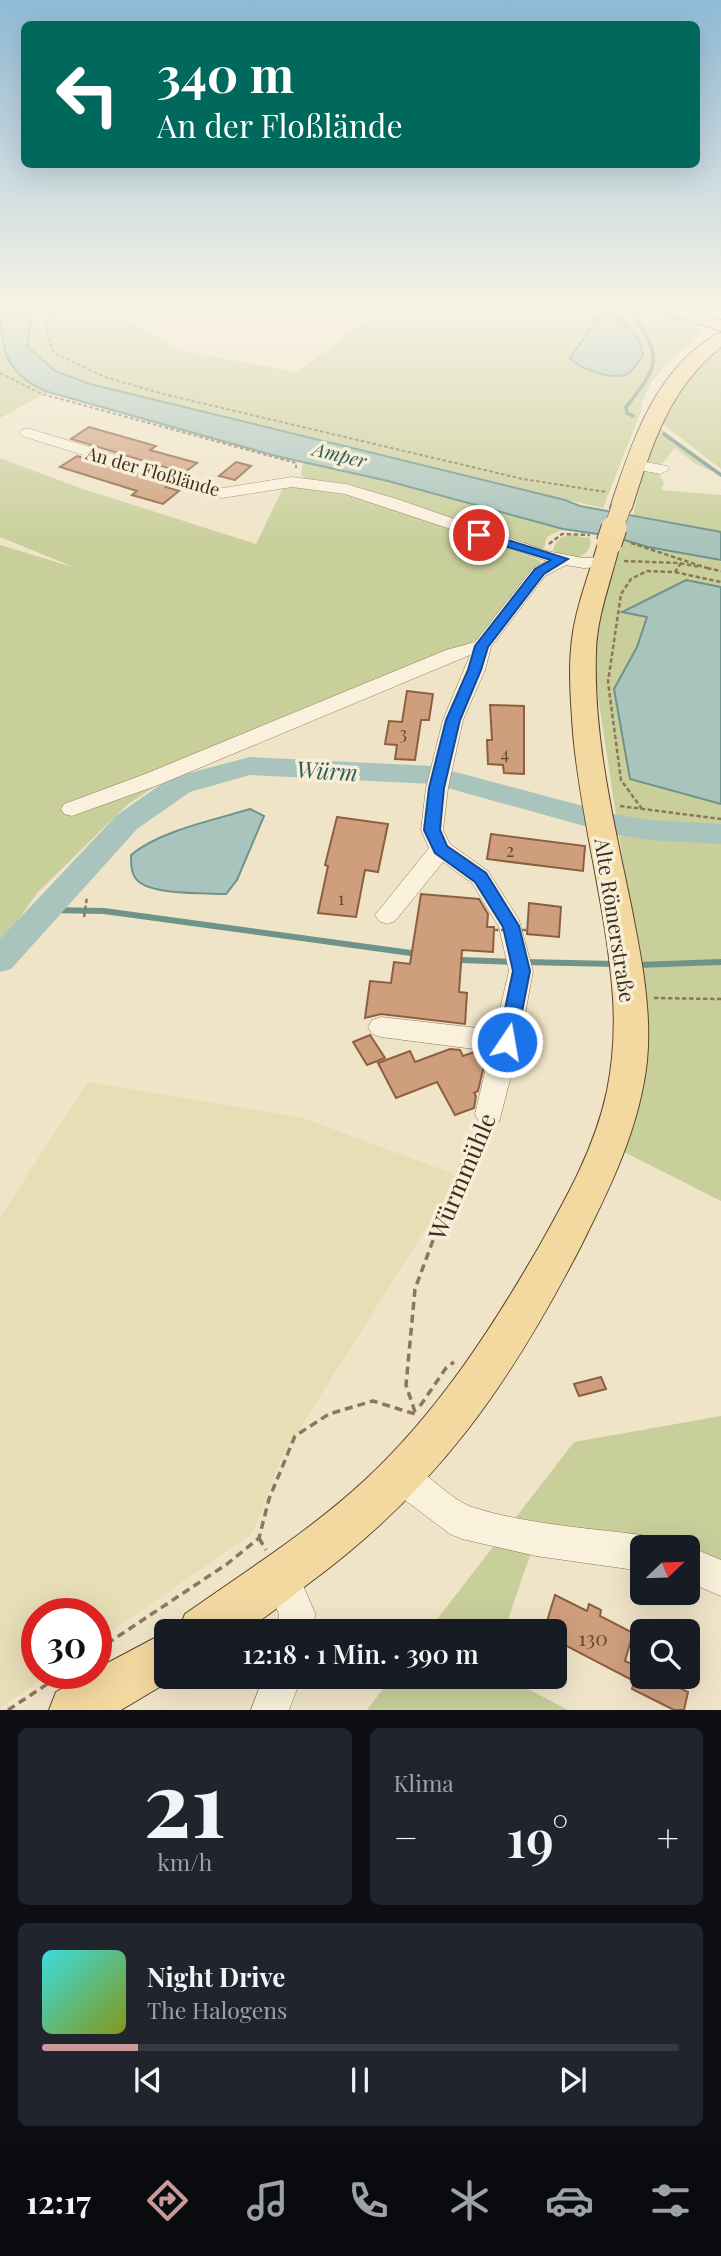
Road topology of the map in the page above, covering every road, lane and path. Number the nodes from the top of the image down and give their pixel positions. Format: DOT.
graph roads {
  1 [pos="26,386"];
  2 [pos="135,386"];
  3 [pos="672,386"];
  4 [pos="27,433"];
  5 [pos="635,465"];
  6 [pos="661,469"];
  7 [pos="292,482"];
  8 [pos="619,499"];
  9 [pos="580,534"];
  10 [pos="651,549"];
  11 [pos="606,552"];
  12 [pos="553,557"];
  13 [pos="681,563"];
  14 [pos="707,568"];
  15 [pos="721,571"];
  16 [pos="675,572"];
  17 [pos="721,582"];
  18 [pos="482,646"];
  19 [pos="597,803"];
  20 [pos="72,809"];
  21 [pos="642,809"];
  22 [pos="721,819"];
  23 [pos="441,849"];
  24 [pos="86,897"];
  25 [pos="387,915"];
  26 [pos="84,916"];
  27 [pos="627,973"];
  28 [pos="721,999"];
  29 [pos="381,1027"];
  30 [pos="507,1042"];
  31 [pos="489,1114"];
  32 [pos="456,1360"];
  33 [pos="415,1445"];
  34 [pos="630,1551"];
  35 [pos="280,1576"];
  36 [pos="219,1619"];
  37 [pos="296,1619"];
  38 [pos="112,1640"];
  39 [pos="154,1663"];
  40 [pos="40,1689"];
  41 [pos="278,1689"];
  42 [pos="8,1710"];
  43 [pos="74,1710"];
  44 [pos="270,1710"];
  1 -- 7 [label="path"];
  2 -- 8 [label="path"];
  3 -- 5 [label="main road, Alte Römerstraße"];
  4 -- 7 [label="street, An der Floßlände"];
  5 -- 6 [label="street"];
  5 -- 8 [label="main road, Alte Römerstraße"];
  7 -- 12 [label="street, An der Floßlände"];
  8 -- 11 [label="main road, Alte Römerstraße, bridge"];
  9 -- 12 [label="path"];
  10 -- 14 [label="path"];
  11 -- 12 [label="street, An der Floßlände"];
  11 -- 13 [label="path"];
  11 -- 19 [label="main road, Alte Römerstraße"];
  12 -- 18 [label="street"];
  13 -- 14 [label="path"];
  13 -- 16 [label="path"];
  14 -- 15 [label="path"];
  16 -- 17 [label="path"];
  16 -- 21 [label="path"];
  18 -- 20 [label="street"];
  18 -- 23 [label="street"];
  19 -- 21 [label="path"];
  19 -- 27 [label="main road, Alte Römerstraße"];
  21 -- 22 [label="path"];
  23 -- 25 [label="street"];
  23 -- 30 [label="street, Würmmühle"];
  24 -- 26 [label="path"];
  27 -- 28 [label="path"];
  27 -- 33 [label="main road, Alte Römerstraße"];
  29 -- 30 [label="street"];
  30 -- 31 [label="street, Würmmühle"];
  31 -- 33 [label="path, Würmmühle"];
  32 -- 33 [label="path"];
  33 -- 34 [label="street"];
  33 -- 35 [label="main road, Alte Römerstraße"];
  33 -- 38 [label="path"];
  35 -- 36 [label="main road, Alte Römerstraße"];
  35 -- 37 [label="street"];
  39 -- 43 [label="main road"];
  40 -- 42 [label="path"];
  41 -- 44 [label="street"];
}
